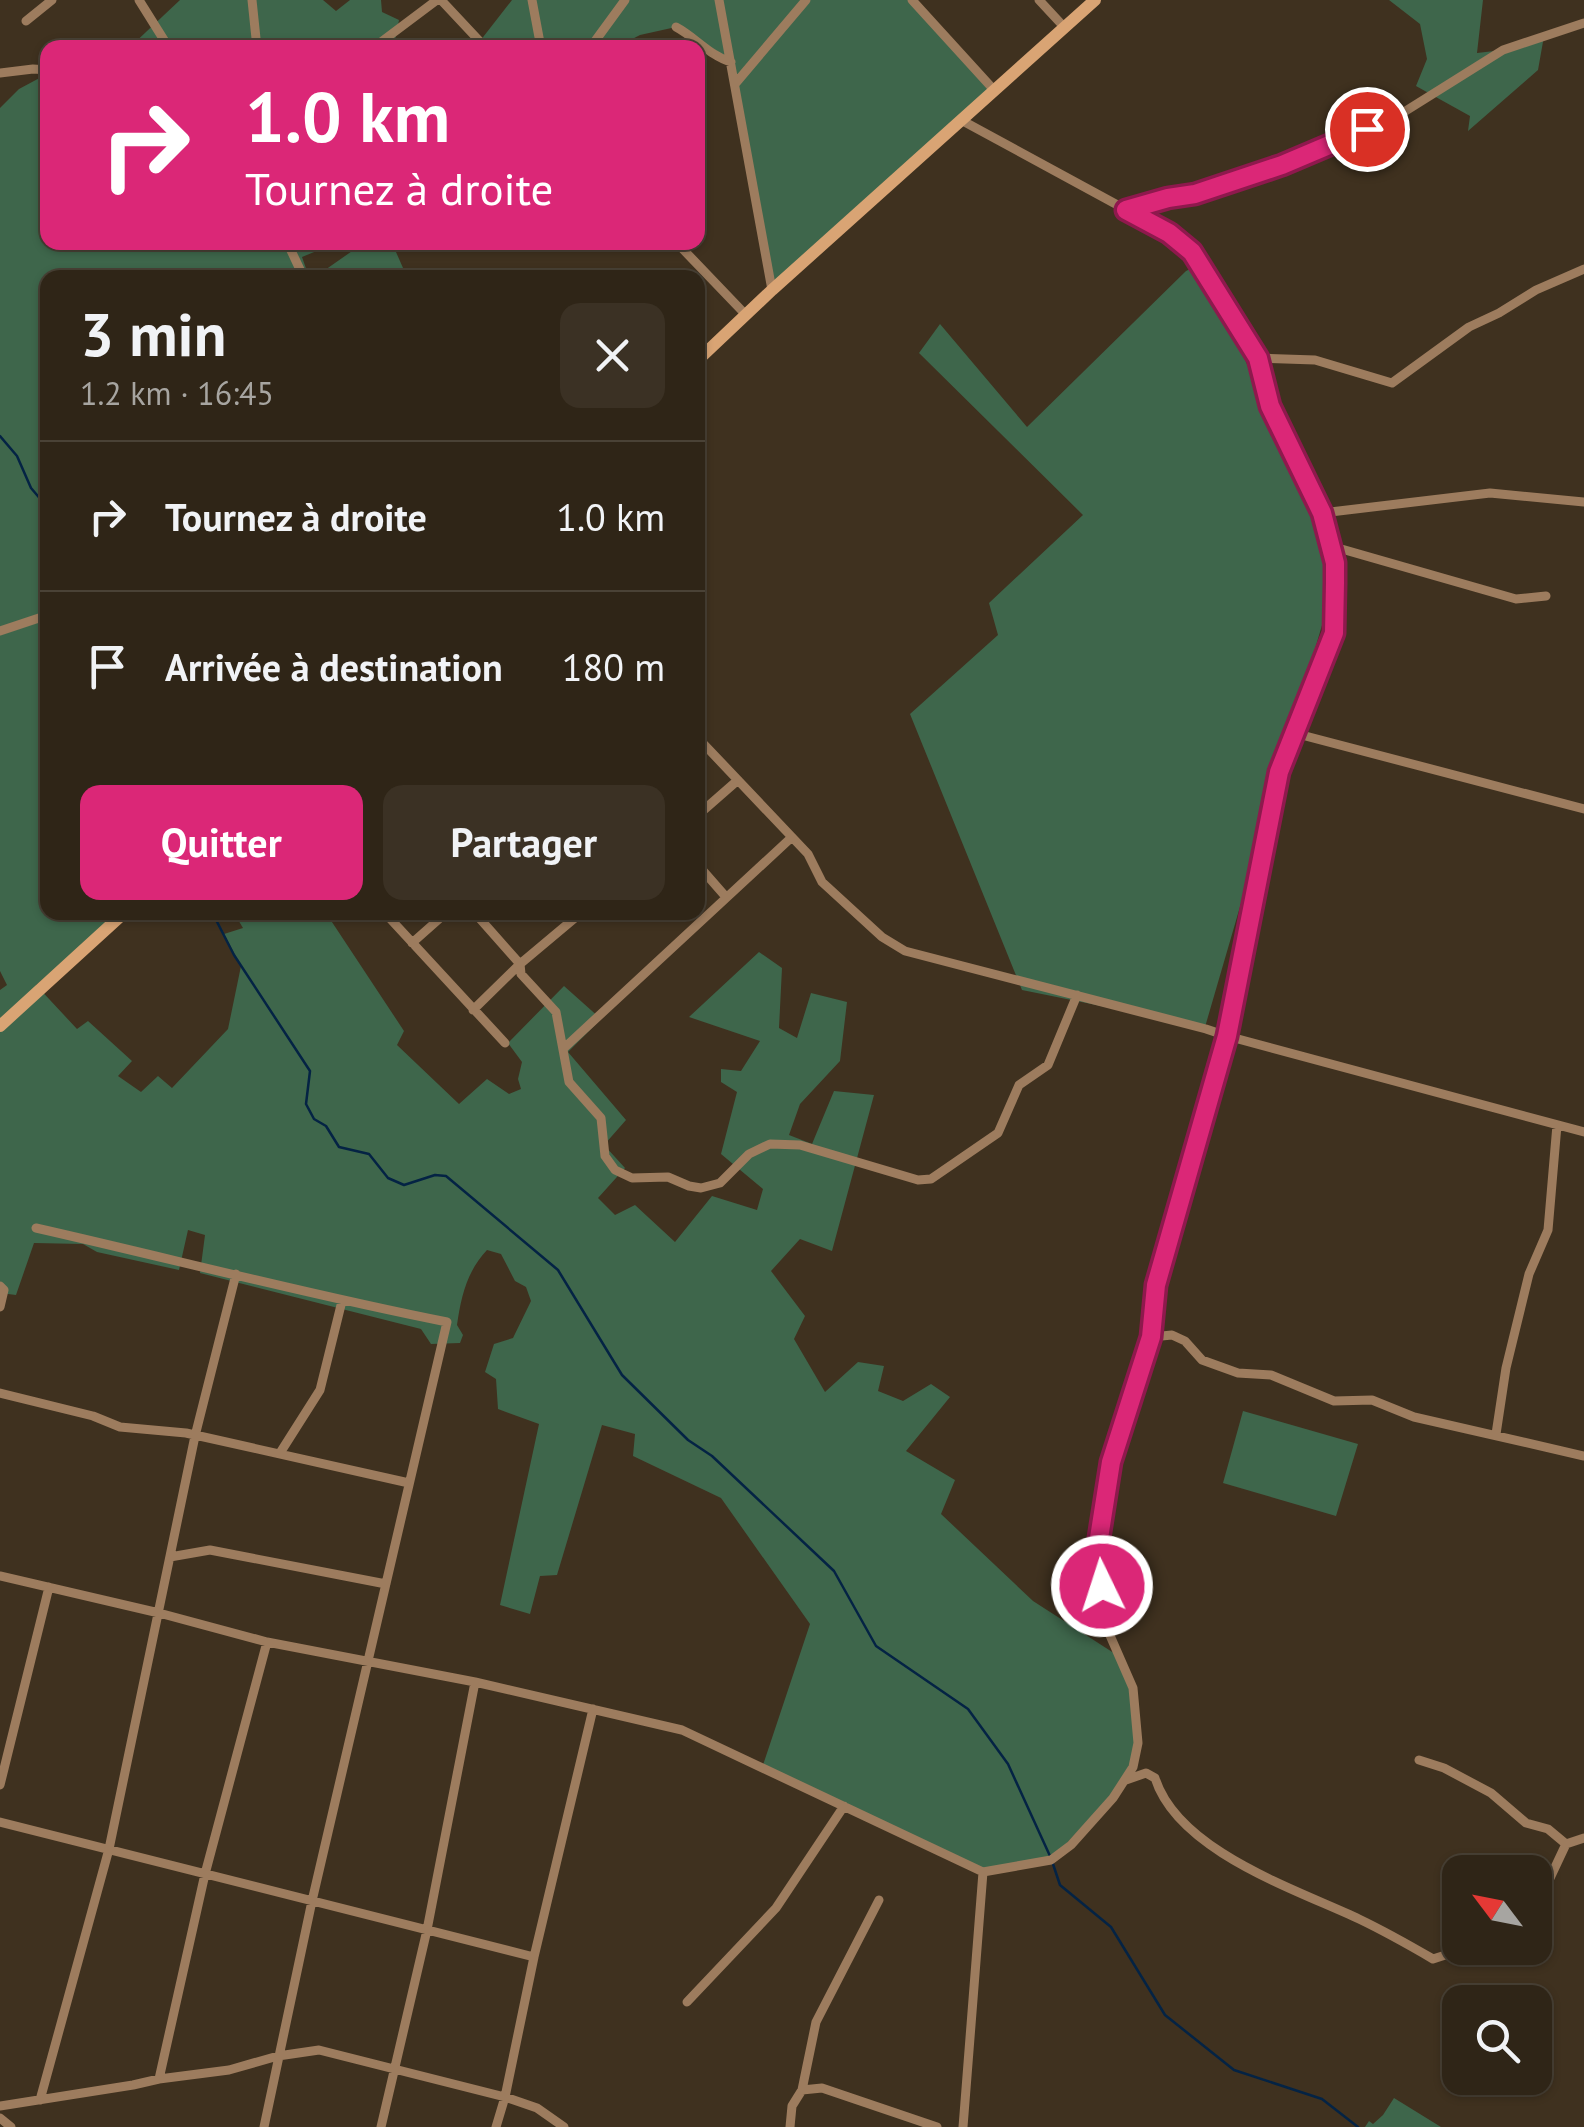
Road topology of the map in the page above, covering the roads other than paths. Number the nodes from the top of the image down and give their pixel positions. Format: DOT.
graph roads {
  1 [pos="52,0"];
  2 [pos="139,0"];
  3 [pos="252,0"];
  4 [pos="439,0"];
  5 [pos="532,0"];
  6 [pos="624,0"];
  7 [pos="720,0"];
  8 [pos="806,0"];
  9 [pos="912,0"];
  10 [pos="1040,0"];
  11 [pos="1095,0"];
  12 [pos="26,22"];
  13 [pos="1584,23"];
  14 [pos="676,27"];
  15 [pos="1065,28"];
  16 [pos="164,40"];
  17 [pos="256,40"];
  18 [pos="384,40"];
  19 [pos="478,40"];
  20 [pos="540,40"];
  21 [pos="596,40"];
  22 [pos="697,40"];
  23 [pos="705,46"];
  24 [pos="730,62"];
  25 [pos="40,69"];
  26 [pos="0,73"];
  27 [pos="734,84"];
  28 [pos="994,90"];
  29 [pos="961,120"];
  30 [pos="1126,210"];
  31 [pos="684,250"];
  32 [pos="1584,269"];
  33 [pos="703,270"];
  34 [pos="705,272"];
  35 [pos="772,290"];
  36 [pos="746,315"];
  37 [pos="705,353"];
  38 [pos="1258,358"];
  39 [pos="1584,502"];
  40 [pos="1322,513"];
  41 [pos="1331,546"];
  42 [pos="1546,596"];
  43 [pos="40,618"];
  44 [pos="0,631"];
  45 [pos="1294,733"];
  46 [pos="705,745"];
  47 [pos="738,780"];
  48 [pos="705,809"];
  49 [pos="1584,809"];
  50 [pos="792,836"];
  51 [pos="705,873"];
  52 [pos="726,897"];
  53 [pos="705,916"];
  54 [pos="116,920"];
  55 [pos="391,920"];
  56 [pos="438,920"];
  57 [pos="481,920"];
  58 [pos="572,920"];
  59 [pos="701,920"];
  60 [pos="412,943"];
  61 [pos="520,964"];
  62 [pos="1077,995"];
  63 [pos="473,1010"];
  64 [pos="0,1026"];
  65 [pos="1227,1036"];
  66 [pos="505,1043"];
  67 [pos="562,1049"];
  68 [pos="1557,1125"];
  69 [pos="1584,1132"];
  70 [pos="36,1228"];
  71 [pos="236,1274"];
  72 [pos="0,1286"];
  73 [pos="342,1301"];
  74 [pos="0,1307"];
  75 [pos="1151,1337"];
  76 [pos="0,1394"];
  77 [pos="1496,1434"];
  78 [pos="195,1436"];
  79 [pos="280,1453"];
  80 [pos="1584,1456"];
  81 [pos="410,1482"];
  82 [pos="170,1557"];
  83 [pos="0,1576"];
  84 [pos="386,1584"];
  85 [pos="49,1587"];
  86 [pos="159,1613"];
  87 [pos="268,1642"];
  88 [pos="368,1661"];
  89 [pos="476,1682"];
  90 [pos="593,1709"];
  91 [pos="1419,1760"];
  92 [pos="1126,1780"];
  93 [pos="0,1784"];
  94 [pos="844,1806"];
  95 [pos="0,1822"];
  96 [pos="1584,1838"];
  97 [pos="1566,1844"];
  98 [pos="109,1849"];
  99 [pos="983,1872"];
  100 [pos="205,1874"];
  101 [pos="1552,1874"];
  102 [pos="879,1900"];
  103 [pos="312,1901"];
  104 [pos="426,1930"];
  105 [pos="1442,1956"];
  106 [pos="534,1957"];
  107 [pos="687,2002"];
  108 [pos="278,2056"];
  109 [pos="395,2071"];
  110 [pos="159,2079"];
  111 [pos="802,2090"];
  112 [pos="504,2097"];
  113 [pos="40,2100"];
  114 [pos="0,2106"];
  115 [pos="0,2118"];
  116 [pos="11,2127"];
  117 [pos="264,2127"];
  118 [pos="381,2127"];
  119 [pos="496,2127"];
  120 [pos="564,2127"];
  121 [pos="790,2127"];
  122 [pos="937,2127"];
  123 [pos="963,2127"];
  1 -- 12 [label="street"];
  2 -- 16 [label="street"];
  3 -- 17 [label="street"];
  4 -- 18 [label="street"];
  4 -- 19 [label="street"];
  5 -- 20 [label="street"];
  6 -- 21 [label="street"];
  7 -- 24 [label="street"];
  8 -- 27 [label="street"];
  9 -- 28 [label="street"];
  10 -- 15 [label="street"];
  11 -- 15 [label="main road"];
  13 -- 30 [label="street"];
  14 -- 22 [label="street"];
  15 -- 28 [label="main road"];
  23 -- 24 [label="street"];
  24 -- 27 [label="street"];
  25 -- 26 [label="street"];
  27 -- 35 [label="street"];
  28 -- 29 [label="main road"];
  29 -- 30 [label="street"];
  29 -- 35 [label="main road"];
  30 -- 38 [label="street"];
  31 -- 33 [label="street"];
  32 -- 38 [label="street"];
  34 -- 36 [label="street"];
  35 -- 36 [label="main road"];
  36 -- 37 [label="main road"];
  38 -- 40 [label="street"];
  39 -- 40 [label="street"];
  40 -- 41 [label="street"];
  41 -- 42 [label="street"];
  41 -- 45 [label="street"];
  43 -- 44 [label="street"];
  45 -- 49 [label="street"];
  45 -- 65 [label="street"];
  46 -- 47 [label="street"];
  47 -- 48 [label="street"];
  47 -- 50 [label="street"];
  50 -- 52 [label="street"];
  50 -- 62 [label="street"];
  51 -- 52 [label="street"];
  52 -- 53 [label="street"];
  54 -- 64 [label="main road"];
  55 -- 60 [label="street"];
  56 -- 60 [label="street"];
  57 -- 61 [label="street"];
  58 -- 61 [label="street"];
  59 -- 67 [label="street"];
  60 -- 63 [label="street"];
  61 -- 63 [label="street"];
  61 -- 67 [label="street"];
  62 -- 65 [label="street"];
  62 -- 67 [label="street"];
  63 -- 66 [label="street"];
  65 -- 68 [label="street"];
  65 -- 75 [label="street"];
  68 -- 69 [label="street"];
  68 -- 77 [label="street"];
  70 -- 71 [label="street"];
  71 -- 73 [label="street"];
  71 -- 78 [label="street"];
  72 -- 74 [label="street"];
  73 -- 79 [label="street"];
  73 -- 81 [label="street"];
  75 -- 77 [label="street"];
  75 -- 92 [label="street"];
  76 -- 78 [label="street"];
  77 -- 80 [label="street"];
  78 -- 79 [label="street"];
  78 -- 82 [label="street"];
  79 -- 81 [label="street"];
  81 -- 84 [label="street"];
  82 -- 84 [label="street"];
  82 -- 86 [label="street"];
  83 -- 85 [label="street"];
  84 -- 88 [label="street"];
  85 -- 86 [label="street"];
  85 -- 93 [label="street"];
  86 -- 87 [label="street"];
  86 -- 98 [label="street"];
  87 -- 88 [label="street"];
  87 -- 100 [label="street"];
  88 -- 89 [label="street"];
  88 -- 103 [label="street"];
  89 -- 90 [label="street"];
  89 -- 104 [label="street"];
  90 -- 94 [label="street"];
  90 -- 106 [label="street"];
  91 -- 97 [label="street"];
  92 -- 99 [label="street"];
  92 -- 105 [label="street"];
  94 -- 99 [label="street"];
  94 -- 107 [label="street"];
  95 -- 98 [label="street"];
  96 -- 97 [label="street"];
  97 -- 101 [label="street"];
  98 -- 100 [label="street"];
  98 -- 113 [label="street"];
  99 -- 123 [label="street"];
  100 -- 103 [label="street"];
  100 -- 110 [label="street"];
  102 -- 111 [label="street"];
  103 -- 104 [label="street"];
  103 -- 108 [label="street"];
  104 -- 106 [label="street"];
  104 -- 109 [label="street"];
  106 -- 112 [label="street"];
  108 -- 109 [label="street"];
  108 -- 110 [label="street"];
  108 -- 117 [label="street"];
  109 -- 112 [label="street"];
  109 -- 118 [label="street"];
  110 -- 113 [label="street"];
  111 -- 121 [label="street"];
  111 -- 122 [label="street"];
  112 -- 119 [label="street"];
  112 -- 120 [label="street"];
  113 -- 114 [label="street"];
  115 -- 116 [label="street"];
}
